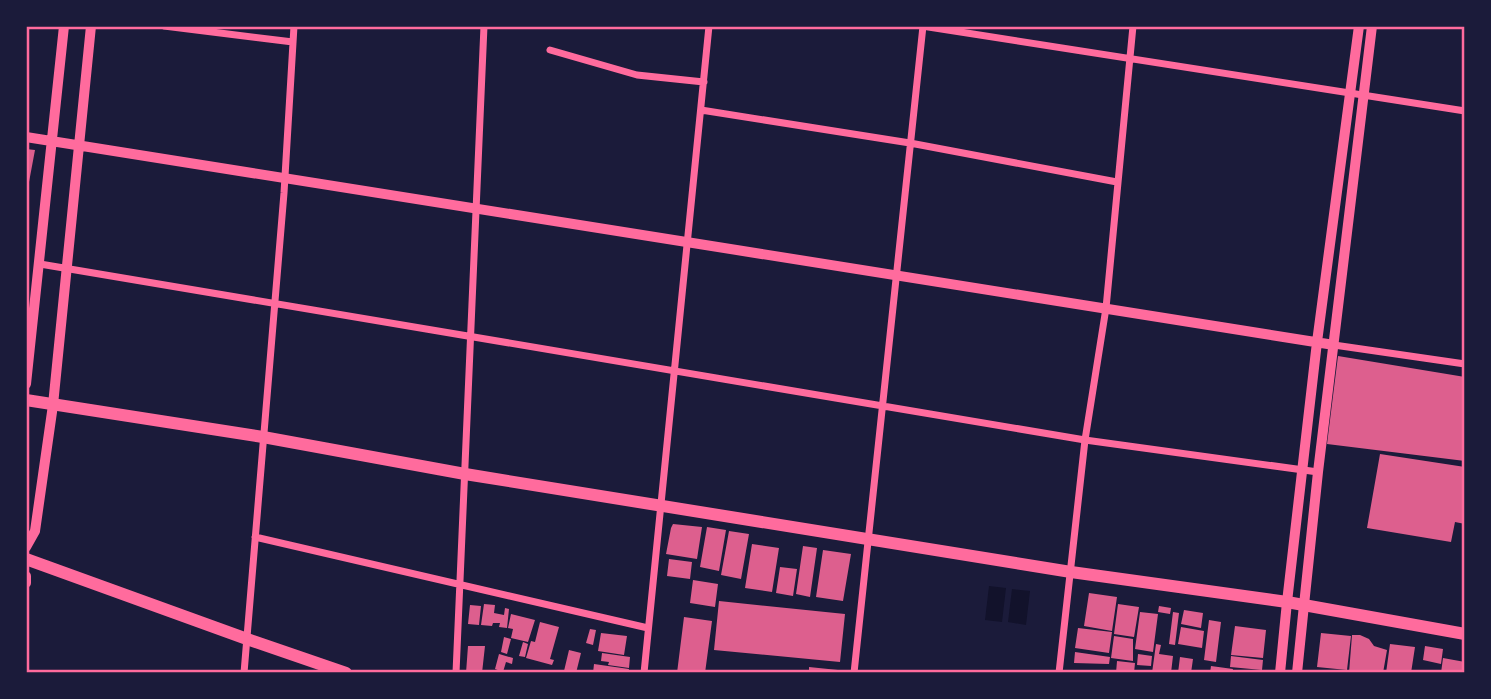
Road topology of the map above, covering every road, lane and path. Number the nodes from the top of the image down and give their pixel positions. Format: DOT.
graph roads {
  1 [pos="64,26"];
  2 [pos="91,26"];
  3 [pos="164,26"];
  4 [pos="294,26"];
  5 [pos="484,26"];
  6 [pos="709,26"];
  7 [pos="922,26"];
  8 [pos="1133,26"];
  9 [pos="1359,26"];
  10 [pos="1373,26"];
  11 [pos="293,42"];
  12 [pos="550,50"];
  13 [pos="1130,57"];
  14 [pos="704,82"];
  15 [pos="1352,92"];
  16 [pos="1365,94"];
  17 [pos="701,110"];
  18 [pos="1465,111"];
  19 [pos="26,137"];
  20 [pos="52,141"];
  21 [pos="910,143"];
  22 [pos="79,146"];
  23 [pos="285,179"];
  24 [pos="1117,182"];
  25 [pos="476,209"];
  26 [pos="688,244"];
  27 [pos="40,264"];
  28 [pos="67,268"];
  29 [pos="895,277"];
  30 [pos="274,302"];
  31 [pos="1106,308"];
  32 [pos="471,337"];
  33 [pos="1317,342"];
  34 [pos="1334,345"];
  35 [pos="1465,364"];
  36 [pos="674,372"];
  37 [pos="26,384"];
  38 [pos="26,400"];
  39 [pos="53,405"];
  40 [pos="881,405"];
  41 [pos="263,437"];
  42 [pos="1085,440"];
  43 [pos="1301,470"];
  44 [pos="1318,472"];
  45 [pos="464,474"];
  46 [pos="660,504"];
  47 [pos="1297,513"];
  48 [pos="1313,515"];
  49 [pos="255,537"];
  50 [pos="867,538"];
  51 [pos="26,547"];
  52 [pos="1293,553"];
  53 [pos="1309,555"];
  54 [pos="26,559"];
  55 [pos="1071,572"];
  56 [pos="26,576"];
  57 [pos="26,583"];
  58 [pos="460,583"];
  59 [pos="1287,602"];
  60 [pos="1304,605"];
  61 [pos="648,628"];
  62 [pos="1465,634"];
  63 [pos="247,639"];
  64 [pos="244,673"];
  65 [pos="346,673"];
  66 [pos="456,673"];
  67 [pos="643,673"];
  68 [pos="854,673"];
  69 [pos="1059,673"];
  70 [pos="1280,673"];
  71 [pos="1297,673"];
  1 -- 20 [label="street"];
  2 -- 22 [label="street"];
  3 -- 11 [label="street"];
  4 -- 11 [label="street"];
  5 -- 25 [label="street"];
  6 -- 14 [label="street"];
  7 -- 13 [label="street"];
  7 -- 21 [label="street"];
  8 -- 13 [label="street"];
  9 -- 15 [label="street"];
  10 -- 16 [label="street"];
  11 -- 23 [label="street"];
  12 -- 14 [label="street"];
  13 -- 15 [label="street"];
  13 -- 24 [label="street"];
  14 -- 17 [label="street"];
  15 -- 16 [label="street"];
  15 -- 33 [label="street"];
  16 -- 18 [label="street"];
  16 -- 34 [label="street"];
  17 -- 21 [label="street"];
  17 -- 26 [label="street"];
  19 -- 20 [label="street"];
  20 -- 22 [label="street"];
  20 -- 27 [label="street"];
  21 -- 24 [label="street"];
  21 -- 29 [label="street"];
  22 -- 23 [label="street"];
  22 -- 28 [label="street"];
  23 -- 25 [label="street"];
  23 -- 30 [label="street"];
  24 -- 31 [label="street"];
  25 -- 26 [label="street"];
  25 -- 32 [label="street"];
  26 -- 29 [label="street"];
  26 -- 36 [label="street"];
  27 -- 28 [label="street"];
  27 -- 37 [label="street"];
  28 -- 30 [label="street"];
  28 -- 39 [label="street"];
  29 -- 31 [label="street"];
  29 -- 40 [label="street"];
  30 -- 32 [label="street"];
  30 -- 41 [label="street"];
  31 -- 33 [label="street"];
  31 -- 42 [label="street"];
  32 -- 36 [label="street"];
  32 -- 45 [label="street"];
  33 -- 34 [label="street"];
  33 -- 43 [label="street"];
  34 -- 35 [label="street"];
  34 -- 44 [label="street"];
  36 -- 40 [label="street"];
  36 -- 46 [label="street"];
  38 -- 39 [label="main road"];
  39 -- 41 [label="main road"];
  39 -- 51 [label="street"];
  40 -- 42 [label="street"];
  40 -- 50 [label="street"];
  41 -- 45 [label="main road"];
  41 -- 49 [label="street"];
  42 -- 43 [label="street"];
  42 -- 55 [label="street"];
  43 -- 44 [label="street"];
  43 -- 47 [label="street"];
  44 -- 48 [label="street"];
  45 -- 46 [label="main road"];
  45 -- 58 [label="street"];
  46 -- 50 [label="main road"];
  46 -- 61 [label="street"];
  47 -- 48 [label="street"];
  47 -- 52 [label="street"];
  48 -- 53 [label="street"];
  49 -- 58 [label="street"];
  49 -- 63 [label="street"];
  50 -- 55 [label="main road"];
  50 -- 68 [label="street"];
  52 -- 53 [label="street"];
  52 -- 59 [label="street"];
  53 -- 60 [label="street"];
  54 -- 63 [label="main road"];
  55 -- 59 [label="main road"];
  55 -- 69 [label="street"];
  56 -- 57 [label="street"];
  58 -- 61 [label="street"];
  58 -- 66 [label="street"];
  59 -- 60 [label="main road"];
  59 -- 70 [label="main road"];
  60 -- 62 [label="main road"];
  60 -- 71 [label="main road"];
  61 -- 67 [label="street"];
  63 -- 64 [label="street"];
  63 -- 65 [label="main road"];
}
